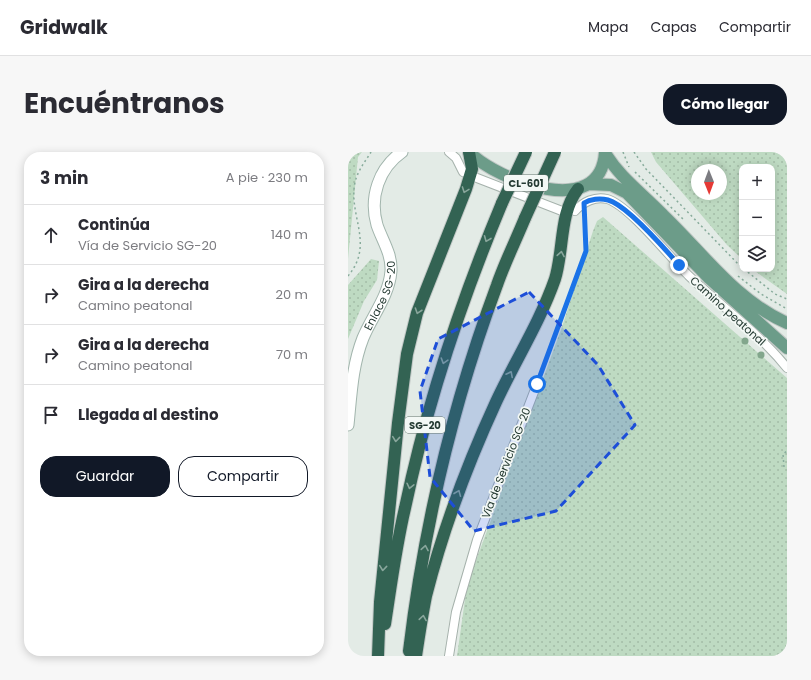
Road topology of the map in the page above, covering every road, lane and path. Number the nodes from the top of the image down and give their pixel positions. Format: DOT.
graph roads {
  1 [pos="371,152"];
  2 [pos="402,152"];
  3 [pos="449,152"];
  4 [pos="469,152"];
  5 [pos="526,152"];
  6 [pos="555,152"];
  7 [pos="605,152"];
  8 [pos="623,152"];
  9 [pos="634,152"];
  10 [pos="630,168"];
  11 [pos="464,172"];
  12 [pos="634,172"];
  13 [pos="477,178"];
  14 [pos="589,184"];
  15 [pos="578,189"];
  16 [pos="584,203"];
  17 [pos="562,211"];
  18 [pos="575,211"];
  19 [pos="687,223"];
  20 [pos="739,264"];
  21 [pos="734,272"];
  22 [pos="748,272"];
  23 [pos="348,276"];
  24 [pos="787,299"];
  25 [pos="787,309"];
  26 [pos="787,323"];
  27 [pos="787,348"];
  28 [pos="787,368"];
  29 [pos="537,384"];
  30 [pos="348,425"];
  31 [pos="787,451"];
  32 [pos="784,467"];
  33 [pos="378,656"];
  34 [pos="381,656"];
  35 [pos="409,656"];
  36 [pos="416,656"];
  37 [pos="449,656"];
  1 -- 23 [label="path"];
  2 -- 30 [label="street, Enlace SG-20"];
  3 -- 11 [label="street"];
  4 -- 15 [label="main road, CL-601"];
  4 -- 33 [label="highway, one-way"];
  5 -- 34 [label="highway, SG-20, one-way, bridge"];
  35 -- 6 [label="highway, SG-20, one-way, bridge"];
  7 -- 14 [label="main road, CL-601"];
  7 -- 26 [label="main road"];
  8 -- 10 [label="path"];
  9 -- 20 [label="path"];
  12 -- 19 [label="path"];
  13 -- 17 [label="street"];
  14 -- 15 [label="main road, CL-601"];
  14 -- 27 [label="main road"];
  36 -- 15 [label="highway, one-way"];
  16 -- 18 [label="street, Camino peatonal"];
  16 -- 28 [label="street, Camino peatonal"];
  16 -- 29 [label="path"];
  21 -- 25 [label="path"];
  22 -- 24 [label="path"];
  29 -- 37 [label="street, Vía de Servicio SG-20"];
  31 -- 32 [label="path"];
}
